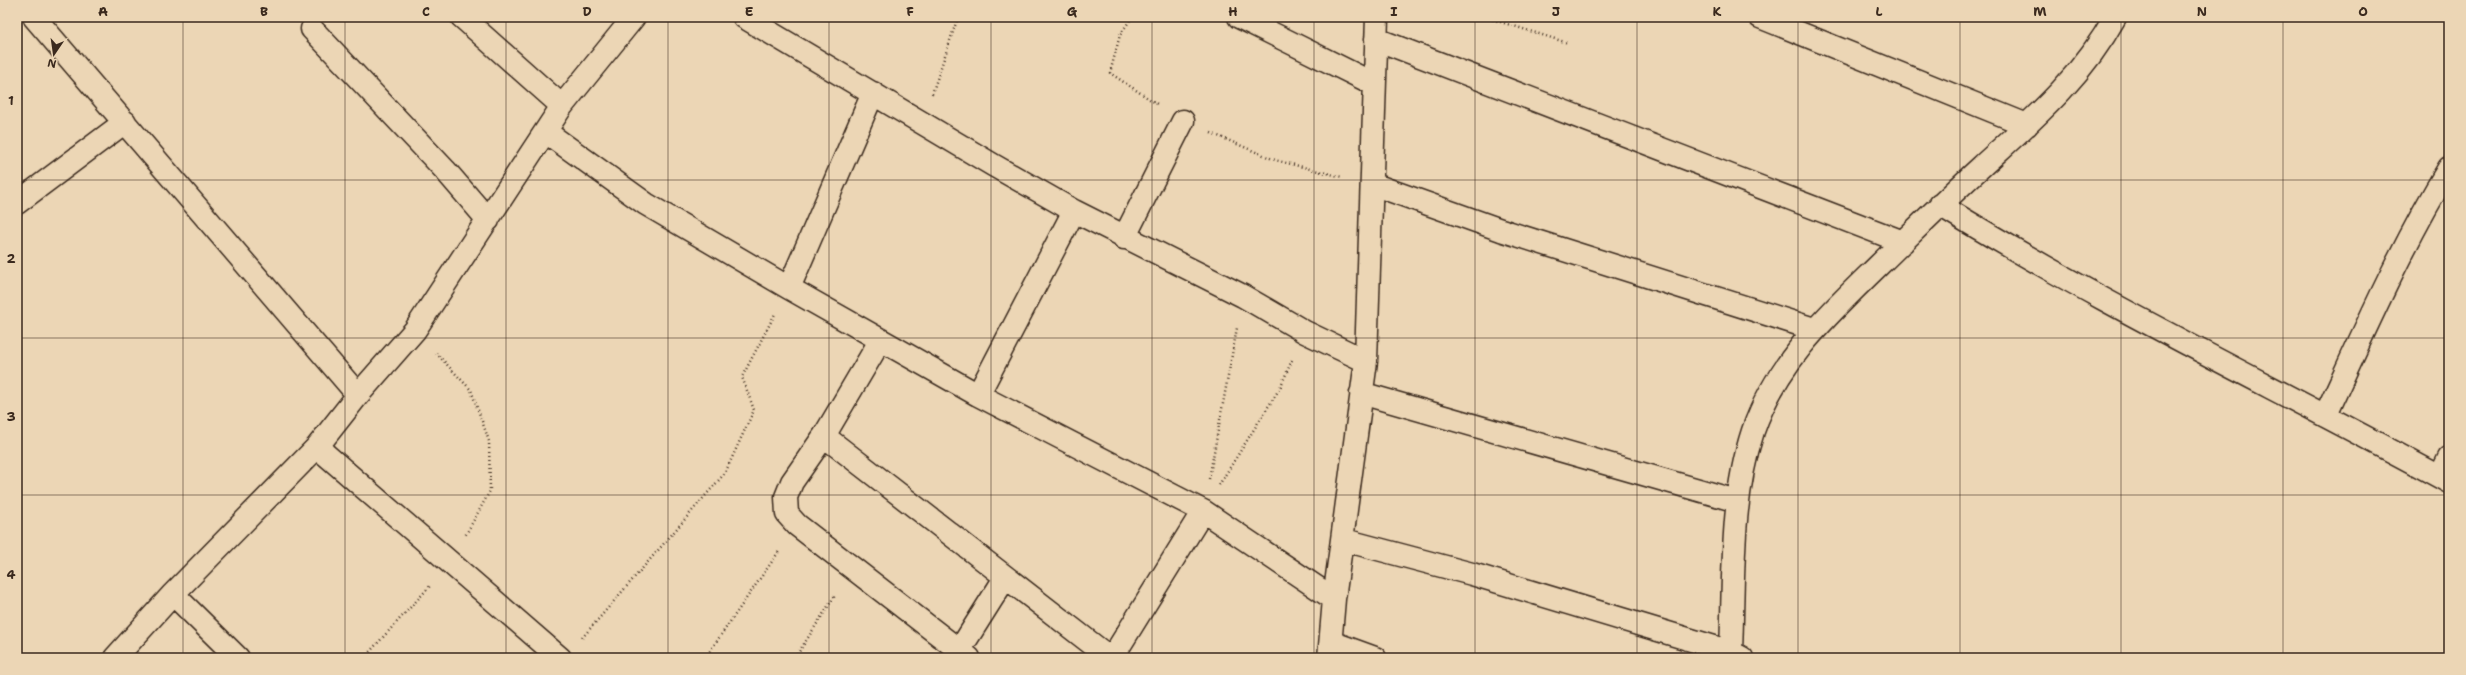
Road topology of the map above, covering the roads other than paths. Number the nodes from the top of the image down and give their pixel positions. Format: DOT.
graph roads {
  1 [pos="34,17"];
  2 [pos="462,17"];
  3 [pos="634,17"];
  4 [pos="744,17"];
  5 [pos="1241,17"];
  6 [pos="1377,17"];
  7 [pos="1760,17"];
  8 [pos="2116,17"];
  9 [pos="312,29"];
  10 [pos="1376,39"];
  11 [pos="1374,84"];
  12 [pos="873,93"];
  13 [pos="562,106"];
  14 [pos="1183,121"];
  15 [pos="125,122"];
  16 [pos="2027,125"];
  17 [pos="546,132"];
  18 [pos="2449,168"];
  19 [pos="1372,184"];
  20 [pos="17,203"];
  21 [pos="1940,205"];
  22 [pos="1074,211"];
  23 [pos="488,220"];
  24 [pos="1124,238"];
  25 [pos="1903,242"];
  26 [pos="789,288"];
  27 [pos="1814,329"];
  28 [pos="880,340"];
  29 [pos="1366,360"];
  30 [pos="1361,393"];
  31 [pos="358,395"];
  32 [pos="978,395"];
  33 [pos="2325,416"];
  34 [pos="824,436"];
  35 [pos="317,447"];
  36 [pos="2446,472"];
  37 [pos="1737,501"];
  38 [pos="1203,511"];
  39 [pos="1344,540"];
  40 [pos="1005,578"];
  41 [pos="173,594"];
  42 [pos="1334,599"];
  43 [pos="1330,650"];
  44 [pos="964,654"];
  45 [pos="1734,656"];
  46 [pos="115,658"];
  47 [pos="238,658"];
  48 [pos="560,658"];
  49 [pos="1111,658"];
  50 [pos="1375,658"];
  1 -- 15 [label="street"];
  2 -- 13 [label="street"];
  3 -- 13 [label="street"];
  4 -- 12 [label="street"];
  5 -- 11 [label="street"];
  6 -- 10 [label="street"];
  7 -- 16 [label="street"];
  8 -- 16 [label="street"];
  9 -- 23 [label="street"];
  10 -- 11 [label="street"];
  10 -- 25 [label="street"];
  11 -- 19 [label="street"];
  12 -- 22 [label="street"];
  12 -- 26 [label="street"];
  13 -- 17 [label="street"];
  14 -- 24 [label="street"];
  15 -- 20 [label="street"];
  15 -- 31 [label="street"];
  16 -- 21 [label="street"];
  17 -- 23 [label="street"];
  17 -- 26 [label="street"];
  18 -- 33 [label="street"];
  19 -- 27 [label="street"];
  19 -- 29 [label="street"];
  21 -- 25 [label="street"];
  21 -- 33 [label="street"];
  22 -- 24 [label="street"];
  22 -- 32 [label="street"];
  23 -- 31 [label="street"];
  24 -- 29 [label="street"];
  25 -- 27 [label="street"];
  26 -- 28 [label="street"];
  27 -- 37 [label="street"];
  28 -- 32 [label="street"];
  28 -- 34 [label="street"];
  29 -- 30 [label="street"];
  30 -- 37 [label="street"];
  30 -- 39 [label="street"];
  31 -- 35 [label="street"];
  32 -- 38 [label="street"];
  33 -- 36 [label="street"];
  34 -- 40 [label="street"];
  34 -- 44 [label="street"];
  35 -- 41 [label="street"];
  35 -- 48 [label="street"];
  37 -- 45 [label="street"];
  38 -- 42 [label="street"];
  38 -- 49 [label="street"];
  39 -- 42 [label="street"];
  39 -- 45 [label="street"];
  40 -- 44 [label="street"];
  40 -- 49 [label="street"];
  41 -- 46 [label="street"];
  41 -- 47 [label="street"];
  42 -- 43 [label="street"];
  43 -- 50 [label="street"];
}
